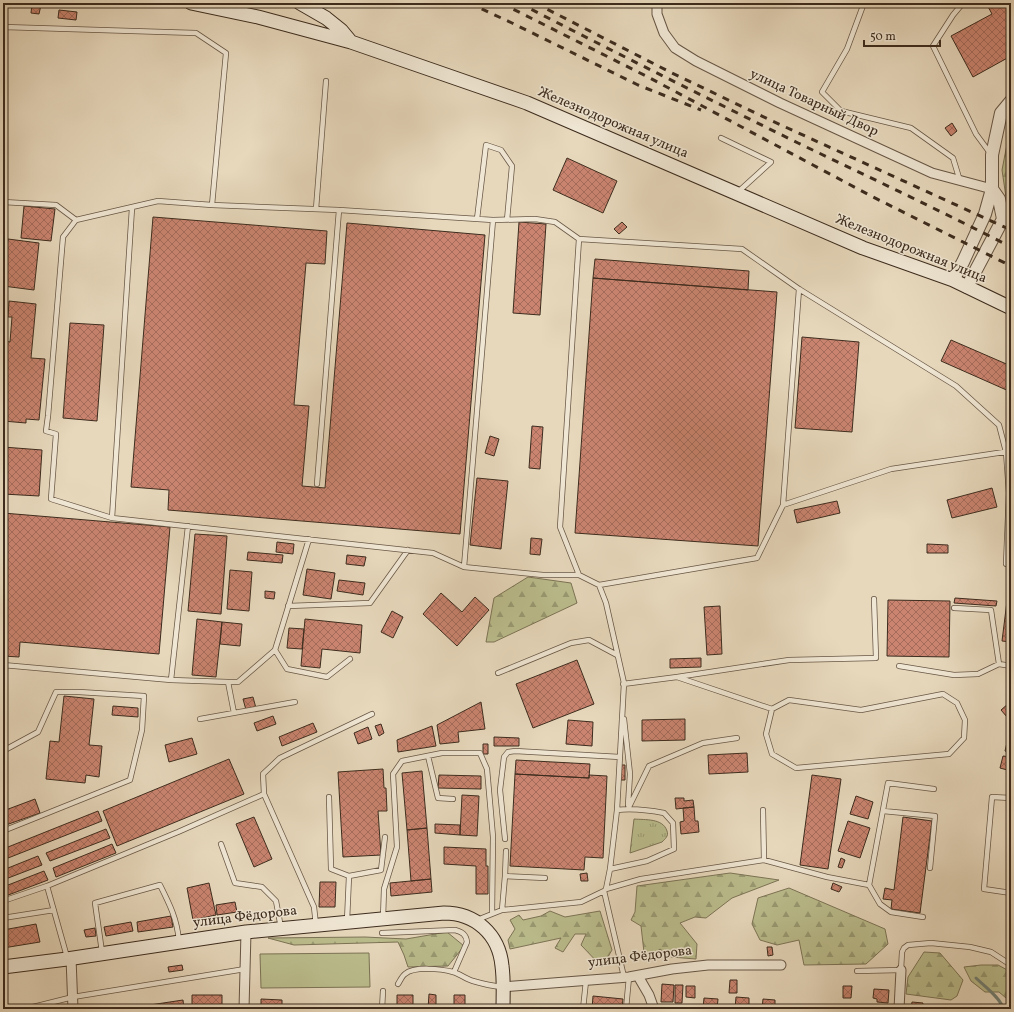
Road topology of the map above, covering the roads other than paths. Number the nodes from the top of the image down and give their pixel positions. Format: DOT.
graph roads {
  1 [pos="191,3"];
  2 [pos="300,3"];
  3 [pos="657,3"];
  4 [pos="864,3"];
  5 [pos="964,3"];
  6 [pos="3,28"];
  7 [pos="351,42"];
  8 [pos="326,81"];
  9 [pos="1011,101"];
  10 [pos="721,138"];
  11 [pos="992,155"];
  12 [pos="960,181"];
  13 [pos="992,189"];
  14 [pos="737,193"];
  15 [pos="3,202"];
  16 [pos="212,205"];
  17 [pos="132,208"];
  18 [pos="316,209"];
  19 [pos="339,210"];
  20 [pos="477,219"];
  21 [pos="76,220"];
  22 [pos="493,220"];
  23 [pos="506,220"];
  24 [pos="579,239"];
  25 [pos="953,280"];
  26 [pos="967,287"];
  27 [pos="799,289"];
  28 [pos="1011,308"];
  29 [pos="1008,452"];
  30 [pos="317,484"];
  31 [pos="1010,493"];
  32 [pos="783,505"];
  33 [pos="112,518"];
  34 [pos="188,526"];
  35 [pos="309,539"];
  36 [pos="408,550"];
  37 [pos="1006,564"];
  38 [pos="464,567"];
  39 [pos="579,575"];
  40 [pos="599,584"];
  41 [pos="874,599"];
  42 [pos="288,606"];
  43 [pos="954,608"];
  44 [pos="275,650"];
  45 [pos="617,655"];
  46 [pos="350,659"];
  47 [pos="999,664"];
  48 [pos="3,665"];
  49 [pos="899,666"];
  50 [pos="1011,666"];
  51 [pos="498,673"];
  52 [pos="677,678"];
  53 [pos="171,680"];
  54 [pos="228,682"];
  55 [pos="624,684"];
  56 [pos="295,702"];
  57 [pos="622,705"];
  58 [pos="772,709"];
  59 [pos="234,713"];
  60 [pos="372,714"];
  61 [pos="200,719"];
  62 [pos="737,738"];
  63 [pos="3,751"];
  64 [pos="428,756"];
  65 [pos="620,757"];
  66 [pos="934,789"];
  67 [pos="264,794"];
  68 [pos="329,797"];
  69 [pos="1011,798"];
  70 [pos="453,799"];
  71 [pos="628,809"];
  72 [pos="618,810"];
  73 [pos="764,810"];
  74 [pos="883,811"];
  75 [pos="3,831"];
  76 [pos="385,837"];
  77 [pos="505,839"];
  78 [pos="221,844"];
  79 [pos="506,851"];
  80 [pos="764,860"];
  81 [pos="930,868"];
  82 [pos="610,869"];
  83 [pos="349,876"];
  84 [pos="505,876"];
  85 [pos="545,878"];
  86 [pos="869,885"];
  87 [pos="47,886"];
  88 [pos="605,890"];
  89 [pos="1011,893"];
  90 [pos="3,901"];
  91 [pos="54,910"];
  92 [pos="502,910"];
  93 [pos="492,913"];
  94 [pos="923,917"];
  95 [pos="3,918"];
  96 [pos="383,918"];
  97 [pos="475,920"];
  98 [pos="347,921"];
  99 [pos="316,924"];
  100 [pos="282,928"];
  101 [pos="246,932"];
  102 [pos="382,933"];
  103 [pos="179,942"];
  104 [pos="102,954"];
  105 [pos="69,958"];
  106 [pos="781,965"];
  107 [pos="1011,965"];
  108 [pos="3,967"];
  109 [pos="245,970"];
  110 [pos="901,970"];
  111 [pos="857,971"];
  112 [pos="454,972"];
  113 [pos="630,977"];
  114 [pos="586,981"];
  115 [pos="398,984"];
  116 [pos="503,987"];
  117 [pos="383,991"];
  118 [pos="73,997"];
  119 [pos="25,1009"];
  120 [pos="73,1009"];
  121 [pos="244,1009"];
  122 [pos="382,1009"];
  123 [pos="503,1009"];
  124 [pos="583,1009"];
  125 [pos="626,1009"];
  126 [pos="654,1009"];
  127 [pos="899,1009"];
  1 -- 7 [label="main road, Железнодорожная улица"];
  2 -- 7 [label="main road"];
  3 -- 12 [label="street, улица Товарный Двор"];
  4 -- 12 [label="lane"];
  5 -- 11 [label="lane"];
  6 -- 16 [label="lane"];
  7 -- 14 [label="main road, Железнодорожная улица"];
  8 -- 18 [label="lane"];
  9 -- 11 [label="street"];
  10 -- 14 [label="lane"];
  11 -- 13 [label="street"];
  12 -- 13 [label="street, улица Товарный Двор"];
  13 -- 25 [label="street"];
  13 -- 26 [label="street"];
  14 -- 25 [label="main road, Железнодорожная улица"];
  15 -- 21 [label="lane"];
  16 -- 17 [label="lane"];
  16 -- 18 [label="lane"];
  17 -- 21 [label="lane"];
  17 -- 33 [label="lane"];
  18 -- 19 [label="lane"];
  19 -- 20 [label="lane"];
  19 -- 30 [label="lane"];
  20 -- 22 [label="lane"];
  20 -- 23 [label="lane"];
  21 -- 33 [label="lane"];
  22 -- 23 [label="lane"];
  22 -- 38 [label="lane"];
  23 -- 24 [label="lane"];
  24 -- 27 [label="lane"];
  24 -- 39 [label="lane"];
  25 -- 26 [label="main road, Железнодорожная улица"];
  26 -- 28 [label="main road, Железнодорожная улица"];
  27 -- 29 [label="lane"];
  27 -- 32 [label="lane"];
  29 -- 31 [label="lane"];
  29 -- 32 [label="lane"];
  31 -- 37 [label="lane"];
  32 -- 40 [label="lane"];
  33 -- 34 [label="lane"];
  34 -- 35 [label="lane"];
  34 -- 53 [label="lane"];
  35 -- 36 [label="lane"];
  35 -- 42 [label="lane"];
  36 -- 38 [label="lane"];
  36 -- 42 [label="lane"];
  38 -- 39 [label="lane"];
  39 -- 40 [label="lane"];
  40 -- 45 [label="lane"];
  41 -- 52 [label="lane"];
  42 -- 44 [label="lane"];
  43 -- 47 [label="lane"];
  44 -- 46 [label="lane"];
  44 -- 54 [label="lane"];
  45 -- 51 [label="lane"];
  45 -- 55 [label="lane"];
  47 -- 49 [label="lane"];
  47 -- 50 [label="lane"];
  48 -- 53 [label="lane"];
  52 -- 55 [label="lane"];
  52 -- 58 [label="lane"];
  53 -- 54 [label="lane"];
  54 -- 59 [label="lane"];
  55 -- 57 [label="lane"];
  56 -- 59 [label="lane"];
  57 -- 65 [label="lane"];
  57 -- 71 [label="lane"];
  58 -- 58 [label="lane"];
  59 -- 61 [label="lane"];
  60 -- 67 [label="lane"];
  62 -- 71 [label="lane"];
  63 -- 75 [label="lane"];
  64 -- 70 [label="lane"];
  64 -- 93 [label="lane"];
  64 -- 96 [label="lane"];
  65 -- 72 [label="lane"];
  65 -- 77 [label="lane"];
  66 -- 74 [label="lane"];
  67 -- 87 [label="lane"];
  67 -- 99 [label="lane"];
  68 -- 83 [label="lane"];
  69 -- 89 [label="lane"];
  71 -- 72 [label="lane"];
  71 -- 82 [label="lane"];
  72 -- 82 [label="lane"];
  73 -- 80 [label="lane"];
  74 -- 81 [label="lane"];
  74 -- 86 [label="lane"];
  76 -- 83 [label="lane"];
  78 -- 100 [label="lane"];
  79 -- 84 [label="lane"];
  80 -- 86 [label="lane"];
  80 -- 88 [label="lane"];
  82 -- 88 [label="lane"];
  83 -- 98 [label="lane"];
  84 -- 85 [label="lane"];
  84 -- 92 [label="lane"];
  86 -- 94 [label="lane"];
  87 -- 90 [label="lane"];
  87 -- 91 [label="lane"];
  88 -- 92 [label="lane"];
  88 -- 113 [label="lane"];
  91 -- 95 [label="lane"];
  91 -- 105 [label="lane"];
  92 -- 93 [label="lane"];
  93 -- 97 [label="lane"];
  96 -- 97 [label="main road, улица Фёдорова"];
  96 -- 98 [label="main road, улица Фёдорова"];
  97 -- 116 [label="main road, улица Фёдорова"];
  98 -- 99 [label="main road, улица Фёдорова"];
  99 -- 100 [label="main road, улица Фёдорова"];
  100 -- 101 [label="main road, улица Фёдорова"];
  101 -- 103 [label="main road, улица Фёдорова"];
  101 -- 109 [label="street"];
  102 -- 112 [label="lane"];
  103 -- 104 [label="main road, улица Фёдорова"];
  103 -- 104 [label="lane"];
  104 -- 105 [label="main road, улица Фёдорова"];
  105 -- 108 [label="main road, улица Фёдорова"];
  105 -- 118 [label="street"];
  106 -- 113 [label="street, улица Фёдорова"];
  107 -- 110 [label="lane"];
  109 -- 118 [label="lane"];
  109 -- 121 [label="street"];
  110 -- 111 [label="lane"];
  110 -- 127 [label="street"];
  112 -- 115 [label="lane"];
  112 -- 116 [label="lane"];
  113 -- 114 [label="street, улица Фёдорова"];
  113 -- 125 [label="lane"];
  113 -- 126 [label="street"];
  114 -- 116 [label="street, улица Фёдорова"];
  114 -- 124 [label="lane"];
  116 -- 123 [label="main road, улица Фёдорова"];
  117 -- 122 [label="lane"];
  118 -- 119 [label="lane"];
  118 -- 120 [label="street"];
}
